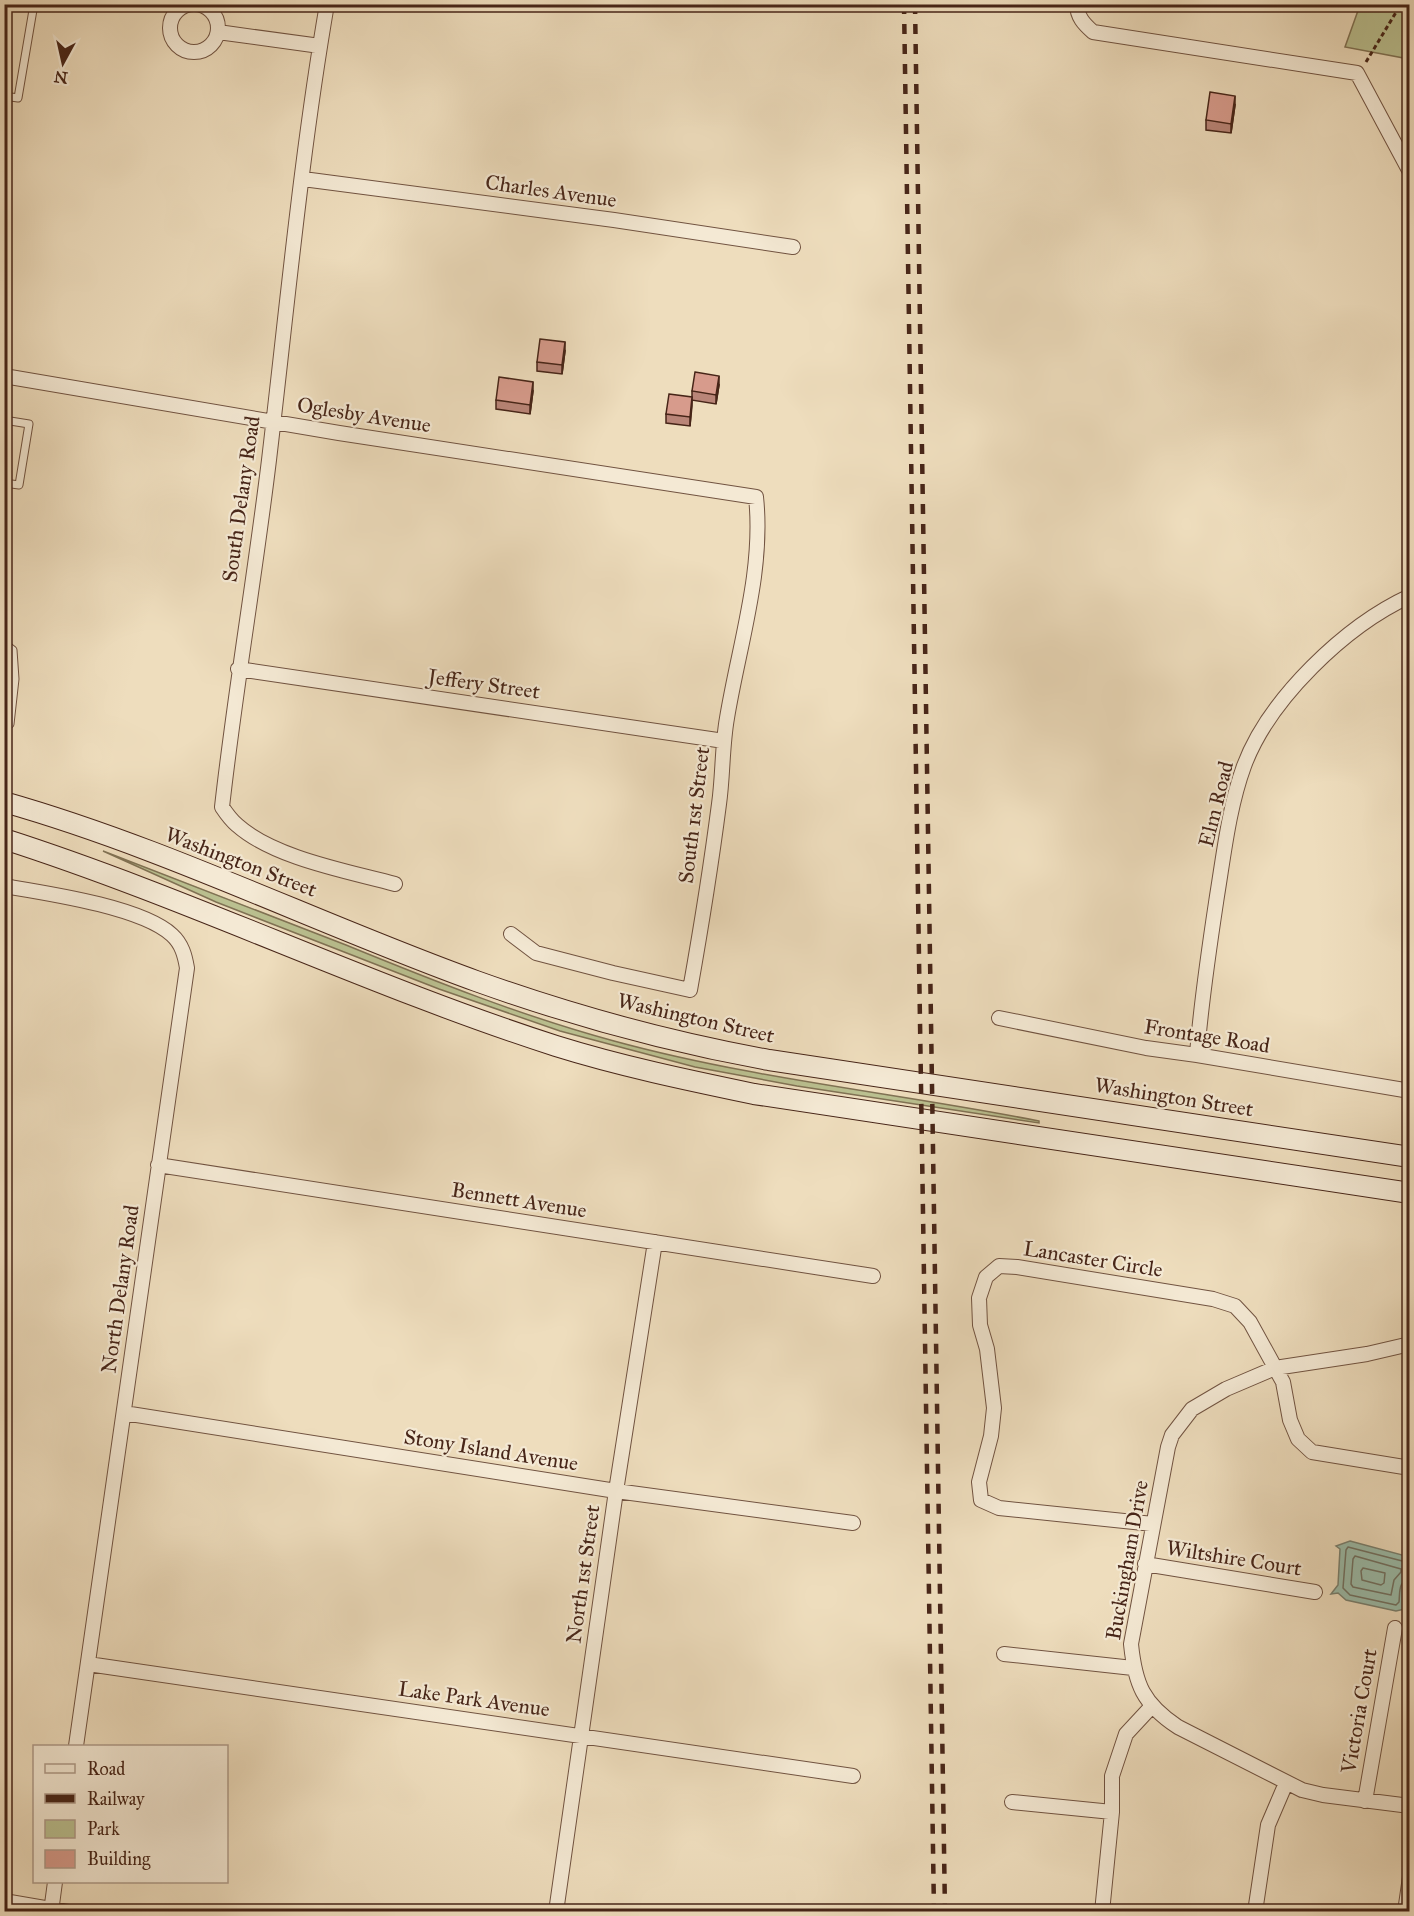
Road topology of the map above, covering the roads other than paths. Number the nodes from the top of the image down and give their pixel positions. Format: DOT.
graph roads {
  1 [pos="34,4"];
  2 [pos="327,4"];
  3 [pos="1077,4"];
  4 [pos="218,32"];
  5 [pos="320,46"];
  6 [pos="4,96"];
  7 [pos="1410,172"];
  8 [pos="303,179"];
  9 [pos="793,247"];
  10 [pos="4,376"];
  11 [pos="4,420"];
  12 [pos="272,421"];
  13 [pos="4,483"];
  14 [pos="717,490"];
  15 [pos="1410,596"];
  16 [pos="4,643"];
  17 [pos="238,669"];
  18 [pos="10,724"];
  19 [pos="724,741"];
  20 [pos="4,802"];
  21 [pos="4,839"];
  22 [pos="395,884"];
  23 [pos="4,886"];
  24 [pos="511,934"];
  25 [pos="999,1018"];
  26 [pos="1197,1054"];
  27 [pos="1410,1091"];
  28 [pos="1410,1156"];
  29 [pos="158,1165"];
  30 [pos="1410,1193"];
  31 [pos="655,1242"];
  32 [pos="873,1276"];
  33 [pos="1410,1344"];
  34 [pos="1275,1368"];
  35 [pos="124,1413"];
  36 [pos="1410,1468"];
  37 [pos="616,1491"];
  38 [pos="853,1523"];
  39 [pos="1153,1524"];
  40 [pos="1145,1564"];
  41 [pos="1316,1593"];
  42 [pos="1395,1629"];
  43 [pos="1004,1654"];
  44 [pos="88,1664"];
  45 [pos="1134,1668"];
  46 [pos="1152,1706"];
  47 [pos="582,1736"];
  48 [pos="75,1745"];
  49 [pos="853,1776"];
  50 [pos="1286,1783"];
  51 [pos="1365,1801"];
  52 [pos="1012,1802"];
  53 [pos="1410,1806"];
  54 [pos="1112,1812"];
  55 [pos="1410,1877"];
  56 [pos="55,1883"];
  57 [pos="4,1901"];
  58 [pos="51,1910"];
  59 [pos="68,1911"];
  60 [pos="556,1911"];
  61 [pos="1102,1911"];
  62 [pos="1255,1911"];
  63 [pos="1405,1911"];
  1 -- 6 [label="lane"];
  2 -- 5 [label="street, South Delany Road"];
  3 -- 7 [label="street"];
  4 -- 5 [label="street"];
  5 -- 8 [label="street, South Delany Road"];
  8 -- 9 [label="street, Charles Avenue"];
  8 -- 12 [label="street, South Delany Road"];
  10 -- 12 [label="street, Oglesby Avenue"];
  11 -- 13 [label="lane"];
  12 -- 14 [label="street, Oglesby Avenue"];
  12 -- 17 [label="street, South Delany Road"];
  14 -- 19 [label="street, South 1st Street"];
  15 -- 26 [label="street, Elm Road"];
  16 -- 18 [label="lane"];
  17 -- 19 [label="street, Jeffery Street"];
  17 -- 22 [label="street, South Delany Road"];
  19 -- 24 [label="street, South 1st Street"];
  20 -- 28 [label="main road, Washington Street"];
  21 -- 30 [label="main road"];
  23 -- 29 [label="street, North Delany Road"];
  25 -- 26 [label="street, Frontage Road"];
  26 -- 27 [label="street, Frontage Road"];
  29 -- 31 [label="street, Bennett Avenue"];
  29 -- 35 [label="street, North Delany Road"];
  31 -- 32 [label="street, Bennett Avenue"];
  31 -- 37 [label="street, North 1st Street"];
  33 -- 34 [label="street, Buckingham Drive"];
  34 -- 36 [label="street"];
  34 -- 39 [label="street, Buckingham Drive"];
  34 -- 39 [label="street, Lancaster Circle"];
  35 -- 37 [label="street, Stony Island Avenue"];
  35 -- 44 [label="street, North Delany Road"];
  37 -- 38 [label="street, Stony Island Avenue"];
  37 -- 47 [label="street, North 1st Street"];
  39 -- 40 [label="street, Buckingham Drive"];
  40 -- 41 [label="street, Wiltshire Court"];
  40 -- 45 [label="street, Buckingham Drive"];
  42 -- 51 [label="street, Victoria Court"];
  43 -- 45 [label="street"];
  44 -- 47 [label="street, Lake Park Avenue"];
  44 -- 48 [label="street, North Delany Road"];
  45 -- 46 [label="street, Buckingham Drive"];
  46 -- 50 [label="street, Buckingham Drive"];
  46 -- 54 [label="street"];
  47 -- 49 [label="street, Lake Park Avenue"];
  47 -- 60 [label="street, North 1st Street"];
  50 -- 51 [label="street, Buckingham Drive"];
  50 -- 62 [label="street"];
  51 -- 53 [label="street, Buckingham Drive"];
  52 -- 54 [label="street"];
  54 -- 61 [label="street"];
  55 -- 63 [label="street"];
  56 -- 58 [label="street"];
  57 -- 58 [label="street"];
  58 -- 59 [label="street"];
}
